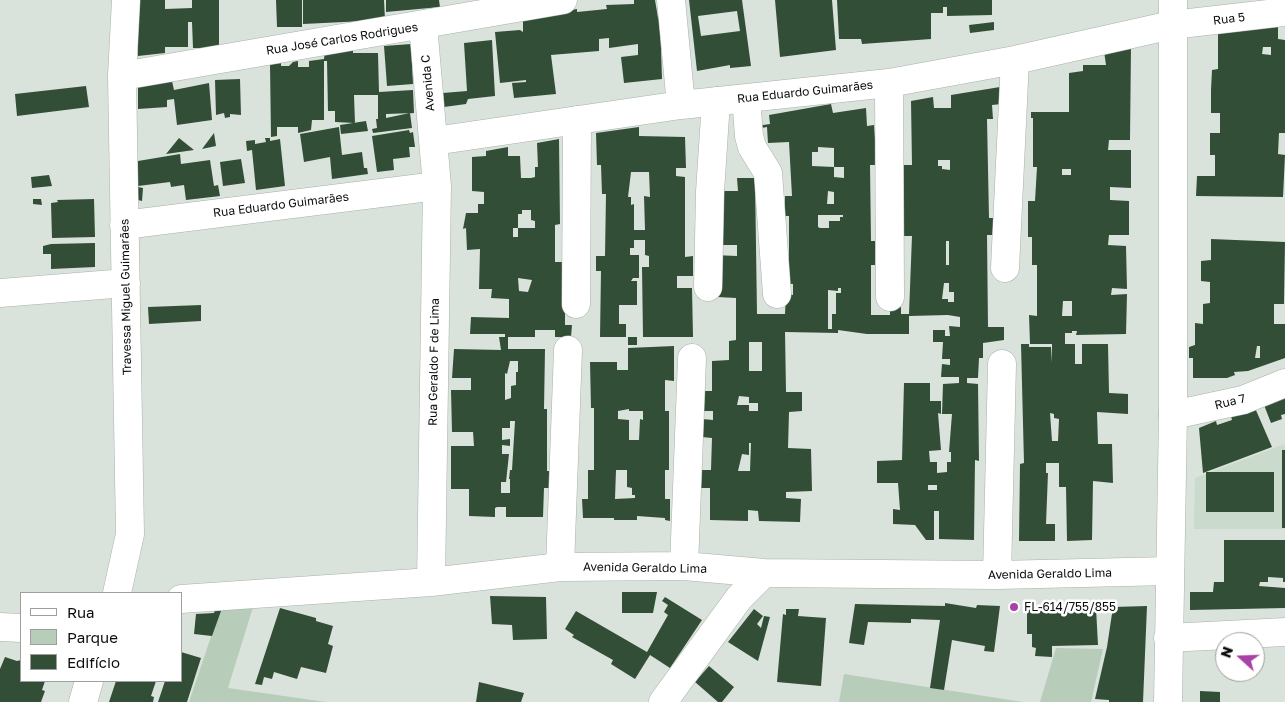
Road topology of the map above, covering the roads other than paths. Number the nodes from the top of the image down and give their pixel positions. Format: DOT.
graph roads {
  1 [pos="126,0"];
  2 [pos="563,0"];
  3 [pos="670,0"];
  4 [pos="1285,12"];
  5 [pos="1173,13"];
  6 [pos="423,25"];
  7 [pos="1014,60"];
  8 [pos="122,76"];
  9 [pos="889,83"];
  10 [pos="746,98"];
  11 [pos="716,101"];
  12 [pos="680,105"];
  13 [pos="577,120"];
  14 [pos="434,141"];
  15 [pos="437,186"];
  16 [pos="124,225"];
  17 [pos="1006,268"];
  18 [pos="126,283"];
  19 [pos="708,287"];
  20 [pos="0,293"];
  21 [pos="777,294"];
  22 [pos="890,297"];
  23 [pos="576,304"];
  24 [pos="568,350"];
  25 [pos="692,358"];
  26 [pos="1002,364"];
  27 [pos="1285,383"];
  28 [pos="1173,415"];
  29 [pos="684,566"];
  30 [pos="560,567"];
  31 [pos="1170,571"];
  32 [pos="764,573"];
  33 [pos="997,575"];
  34 [pos="431,582"];
  35 [pos="117,592"];
  36 [pos="182,598"];
  37 [pos="0,627"];
  38 [pos="20,628"];
  39 [pos="1285,632"];
  40 [pos="1168,638"];
  41 [pos="89,682"];
  42 [pos="82,702"];
  43 [pos="664,702"];
  44 [pos="1168,702"];
  1 -- 8 [label="street, Travessa Miguel Guimarães"];
  2 -- 6 [label="street, Rua José Carlos Rodrigues"];
  3 -- 12 [label="street"];
  4 -- 5 [label="street, Rua 5"];
  5 -- 7 [label="street, Rua Eduardo Guimarães"];
  5 -- 28 [label="street"];
  6 -- 8 [label="street, Rua José Carlos Rodrigues"];
  6 -- 14 [label="street, Avenida C"];
  7 -- 9 [label="street, Rua Eduardo Guimarães"];
  7 -- 17 [label="street"];
  8 -- 16 [label="street, Travessa Miguel Guimarães"];
  9 -- 10 [label="street, Rua Eduardo Guimarães"];
  9 -- 22 [label="street"];
  10 -- 11 [label="street, Rua Eduardo Guimarães"];
  10 -- 21 [label="street"];
  11 -- 12 [label="street, Rua Eduardo Guimarães"];
  11 -- 19 [label="street"];
  12 -- 13 [label="street, Rua Eduardo Guimarães"];
  13 -- 14 [label="street, Rua Eduardo Guimarães"];
  13 -- 23 [label="street"];
  14 -- 15 [label="street, Rua Geraldo F de Lima"];
  15 -- 16 [label="street, Rua Eduardo Guimarães"];
  15 -- 34 [label="street, Rua Geraldo F de Lima"];
  16 -- 18 [label="street, Travessa Miguel Guimarães"];
  18 -- 20 [label="street"];
  18 -- 35 [label="street, Travessa Miguel Guimarães"];
  24 -- 30 [label="street"];
  25 -- 29 [label="street"];
  26 -- 33 [label="street"];
  27 -- 28 [label="street, Rua 7"];
  28 -- 31 [label="street"];
  29 -- 30 [label="street, Avenida Geraldo Lima"];
  29 -- 32 [label="street, Avenida Geraldo Lima"];
  30 -- 34 [label="street, Avenida Geraldo Lima"];
  31 -- 33 [label="street, Avenida Geraldo Lima"];
  31 -- 40 [label="street"];
  32 -- 33 [label="street, Avenida Geraldo Lima"];
  32 -- 43 [label="street"];
  34 -- 36 [label="street, Avenida Geraldo Lima"];
  37 -- 38 [label="street"];
  39 -- 40 [label="street"];
  40 -- 44 [label="street"];
  41 -- 42 [label="street"];
}
